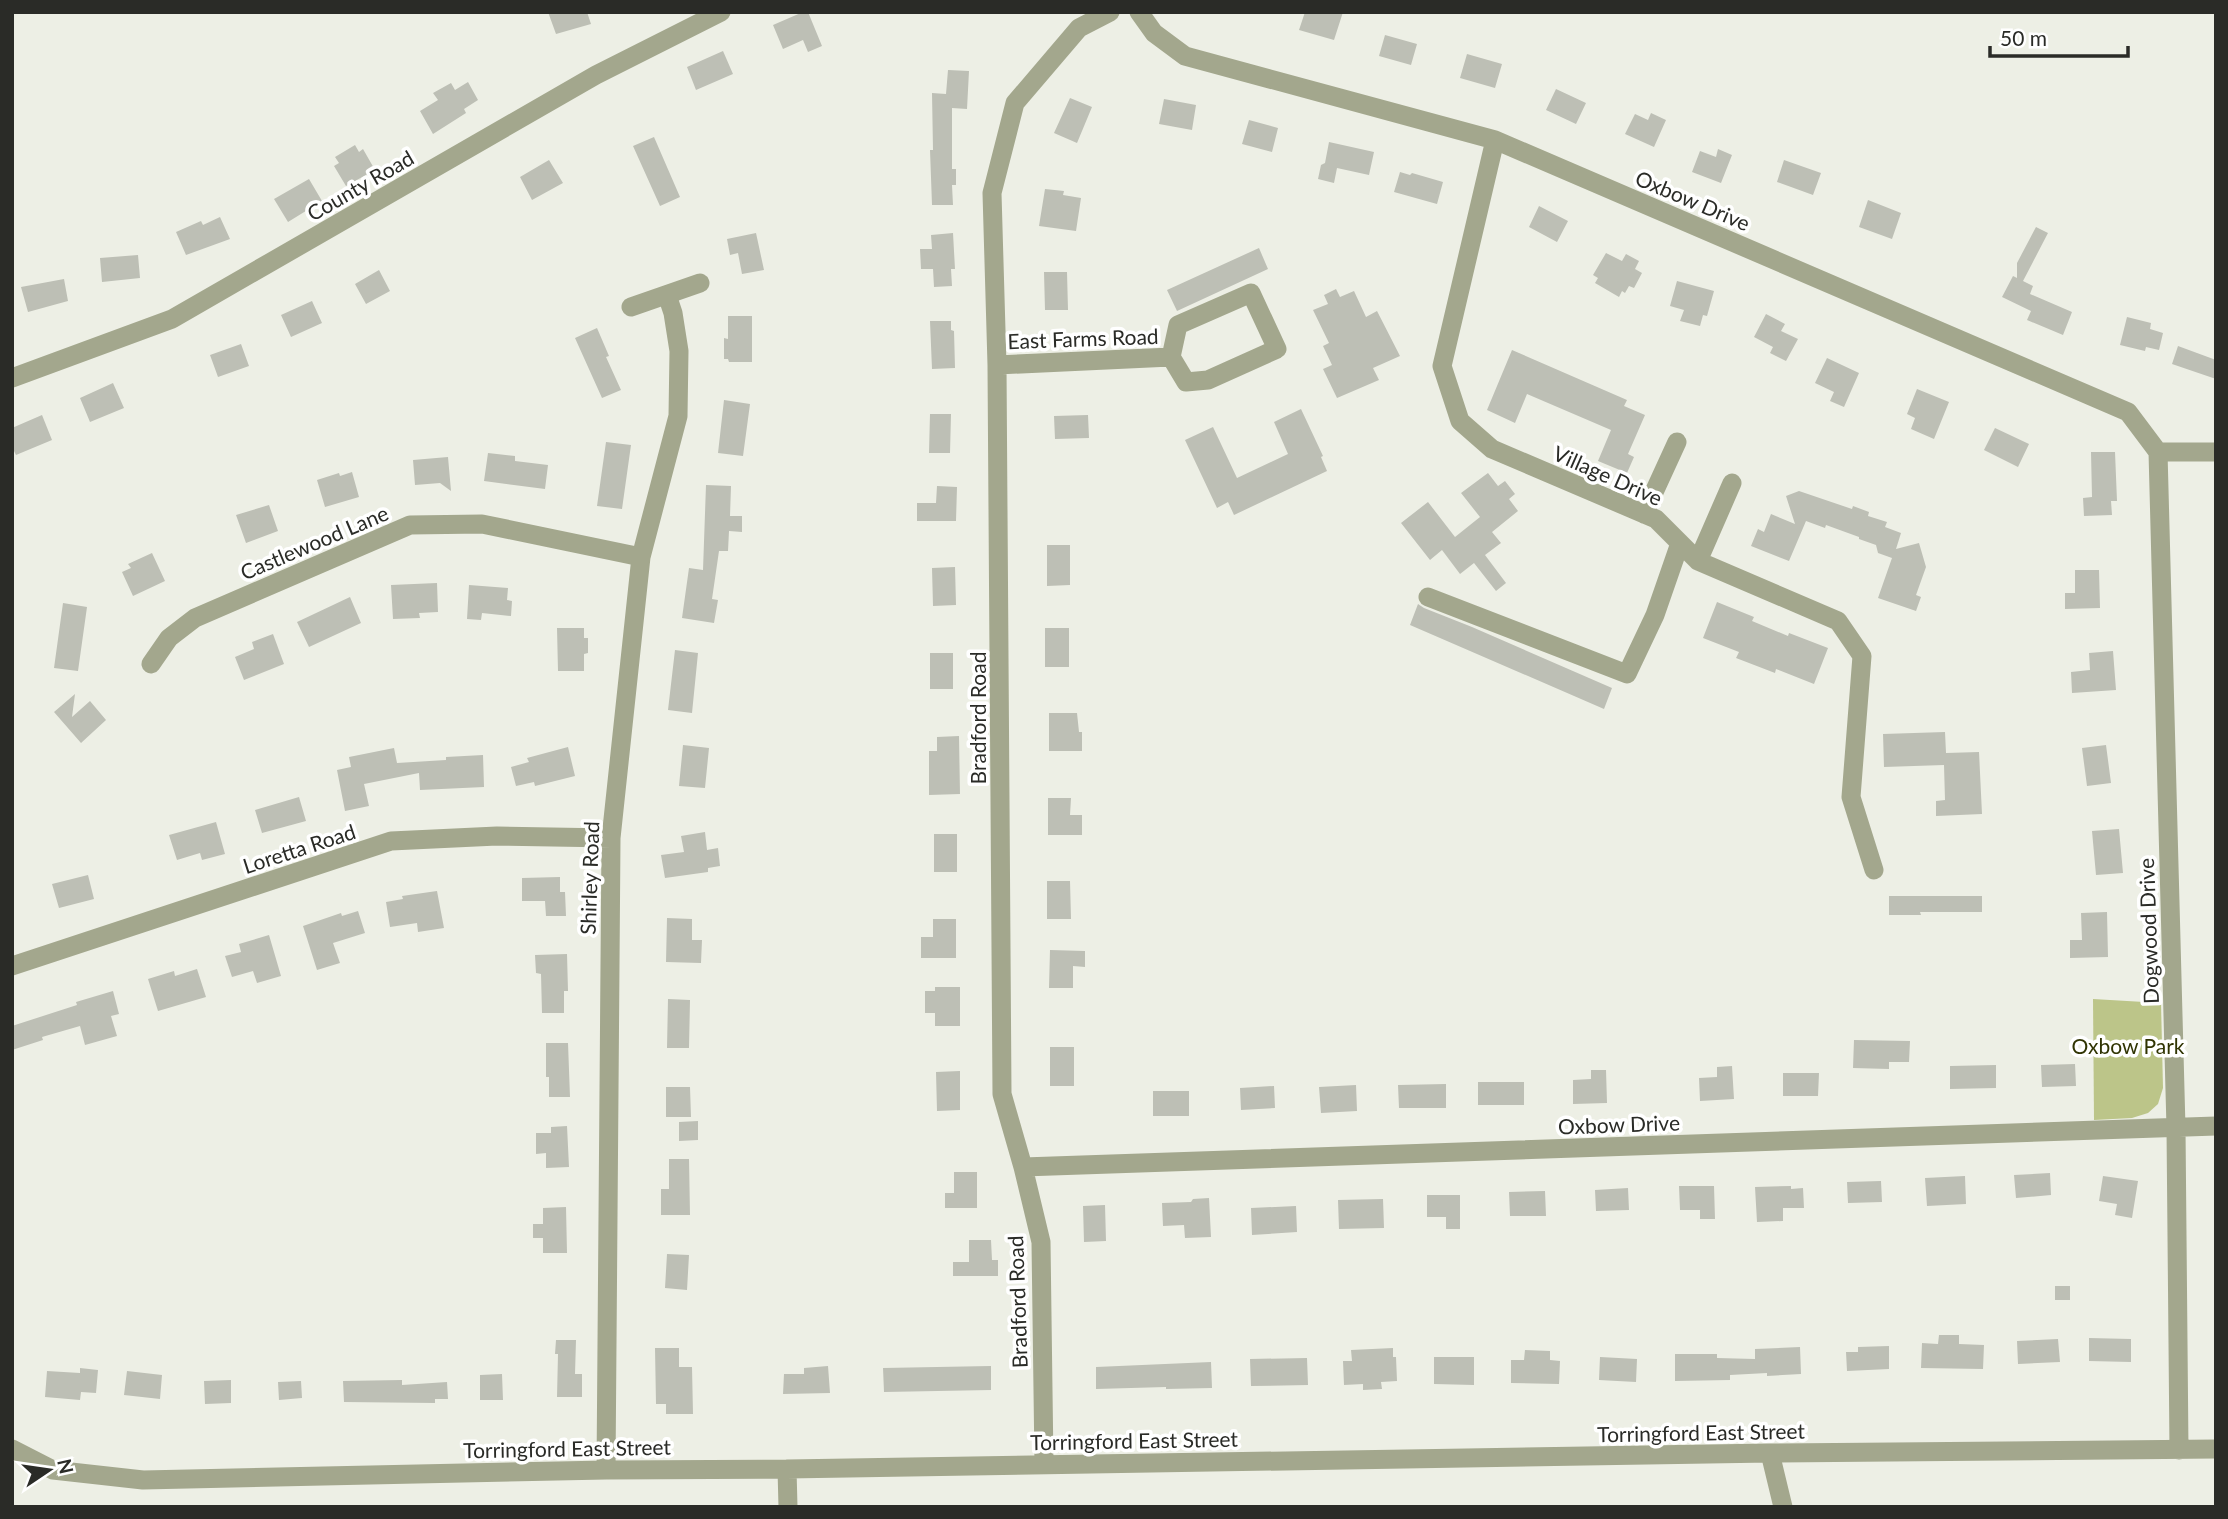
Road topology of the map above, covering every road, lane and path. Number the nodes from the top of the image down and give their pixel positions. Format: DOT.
graph roads {
  1 [pos="721,12"];
  2 [pos="1110,12"];
  3 [pos="1139,12"];
  4 [pos="1495,140"];
  5 [pos="699,283"];
  6 [pos="667,295"];
  7 [pos="631,307"];
  8 [pos="1171,357"];
  9 [pos="997,365"];
  10 [pos="12,378"];
  11 [pos="1677,442"];
  12 [pos="2158,452"];
  13 [pos="2216,452"];
  14 [pos="1732,483"];
  15 [pos="1644,514"];
  16 [pos="1680,543"];
  17 [pos="641,557"];
  18 [pos="1698,561"];
  19 [pos="1429,597"];
  20 [pos="151,664"];
  21 [pos="611,838"];
  22 [pos="1874,870"];
  23 [pos="12,966"];
  24 [pos="2216,1126"];
  25 [pos="2176,1128"];
  26 [pos="1023,1167"];
  27 [pos="12,1449"];
  28 [pos="2216,1449"];
  29 [pos="2179,1450"];
  30 [pos="1770,1453"];
  31 [pos="1044,1464"];
  32 [pos="787,1469"];
  33 [pos="606,1470"];
  34 [pos="788,1507"];
  35 [pos="1783,1507"];
  1 -- 10 [label="street, County Road"];
  2 -- 9 [label="street, Bradford Road"];
  3 -- 4 [label="street, Oxbow Drive"];
  4 -- 12 [label="street, Oxbow Drive"];
  4 -- 15 [label="street, Village Drive"];
  5 -- 6 [label="street"];
  6 -- 7 [label="street"];
  6 -- 17 [label="street, Shirley Road"];
  8 -- 8 [label="street"];
  8 -- 9 [label="street, East Farms Road"];
  9 -- 26 [label="street, Bradford Road"];
  11 -- 15 [label="street"];
  12 -- 13 [label="street"];
  12 -- 25 [label="street, Dogwood Drive"];
  14 -- 18 [label="street"];
  15 -- 16 [label="street, Village Drive"];
  16 -- 18 [label="street, Village Drive"];
  16 -- 19 [label="street"];
  17 -- 20 [label="street, Castlewood Lane"];
  17 -- 21 [label="street, Shirley Road"];
  18 -- 22 [label="street, Village Drive"];
  21 -- 23 [label="street, Loretta Road"];
  21 -- 33 [label="street, Shirley Road"];
  24 -- 25 [label="street, Oxbow Drive"];
  25 -- 26 [label="street, Oxbow Drive"];
  25 -- 29 [label="street, Dogwood Drive"];
  26 -- 31 [label="street, Bradford Road"];
  27 -- 33 [label="street, Torringford East Street"];
  28 -- 29 [label="street, Torringford East Street"];
  29 -- 30 [label="street, Torringford East Street"];
  30 -- 31 [label="street, Torringford East Street"];
  30 -- 35 [label="street"];
  31 -- 32 [label="street, Torringford East Street"];
  32 -- 33 [label="street, Torringford East Street"];
  32 -- 34 [label="street"];
}
